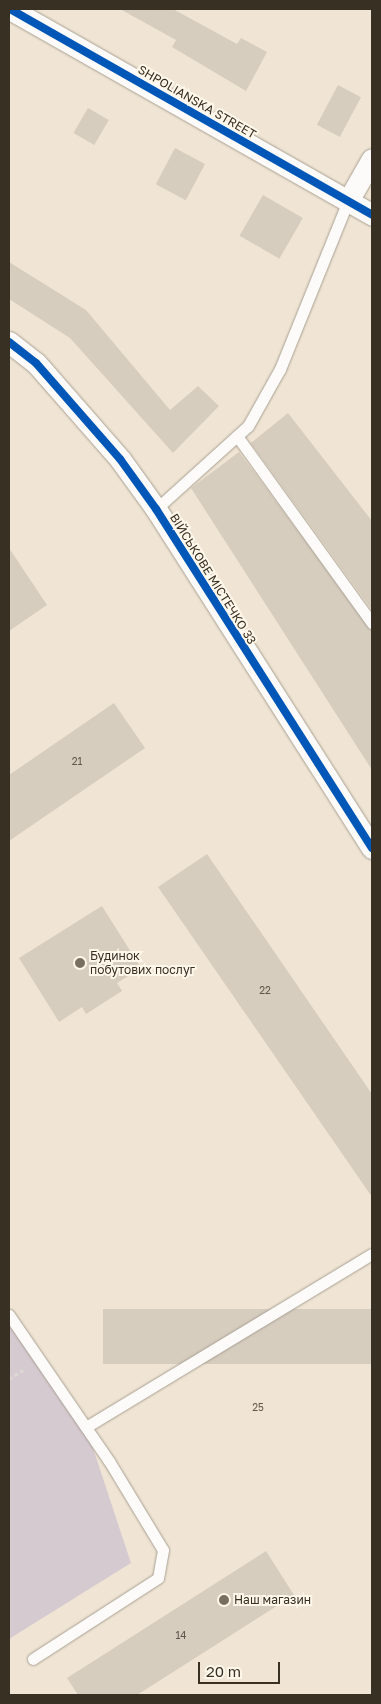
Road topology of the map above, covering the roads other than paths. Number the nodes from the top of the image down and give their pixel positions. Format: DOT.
graph roads {
  1 [pos="10,9"];
  2 [pos="372,159"];
  3 [pos="348,201"];
  4 [pos="372,215"];
  5 [pos="9,342"];
  6 [pos="237,436"];
  7 [pos="156,509"];
  8 [pos="372,623"];
  9 [pos="372,848"];
  10 [pos="372,1254"];
  11 [pos="9,1315"];
  12 [pos="86,1427"];
  13 [pos="33,1659"];
  1 -- 3 [label="street, SHPOLIANSKA STREET"];
  2 -- 3 [label="street"];
  3 -- 4 [label="street, SHPOLIANSKA STREET"];
  3 -- 6 [label="lane"];
  5 -- 7 [label="street, ВІЙСЬКОВЕ МІСТЕЧКО 33"];
  6 -- 7 [label="lane"];
  6 -- 8 [label="lane"];
  7 -- 9 [label="street, ВІЙСЬКОВЕ МІСТЕЧКО 33"];
  10 -- 12 [label="lane"];
  11 -- 12 [label="lane"];
  12 -- 13 [label="lane"];
}
